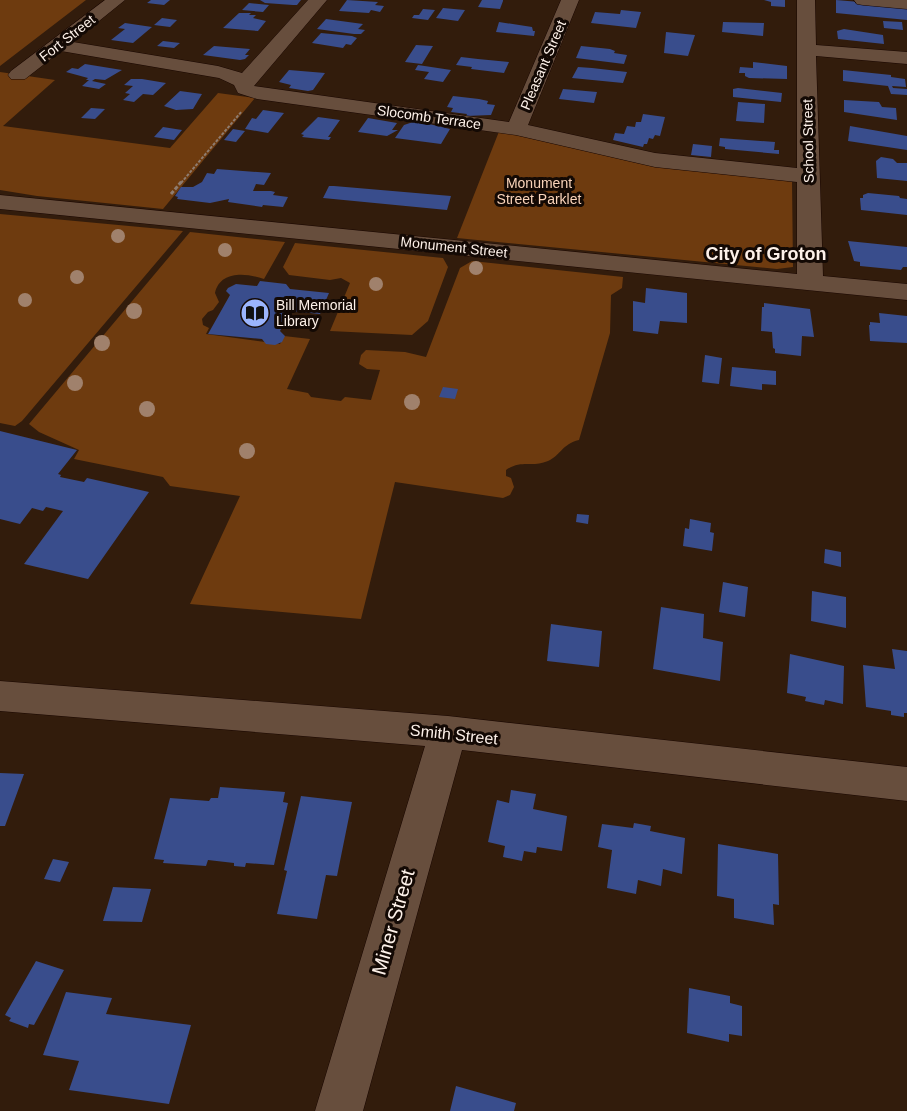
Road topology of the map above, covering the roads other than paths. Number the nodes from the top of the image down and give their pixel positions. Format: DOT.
graph roads {
  1 [pos="116,0"];
  2 [pos="318,0"];
  3 [pos="570,0"];
  4 [pos="806,0"];
  5 [pos="863,0"];
  6 [pos="907,4"];
  7 [pos="57,45"];
  8 [pos="807,50"];
  9 [pos="907,58"];
  10 [pos="18,75"];
  11 [pos="250,88"];
  12 [pos="516,129"];
  13 [pos="808,176"];
  14 [pos="0,202"];
  15 [pos="810,282"];
  16 [pos="907,292"];
  17 [pos="0,696"];
  18 [pos="448,732"];
  19 [pos="907,784"];
  20 [pos="339,1111"];
  1 -- 7 [label="street, Fort Street"];
  2 -- 11 [label="street"];
  3 -- 12 [label="street, Pleasant Street"];
  4 -- 8 [label="street, School Street"];
  5 -- 6 [label="street"];
  7 -- 10 [label="street, Fort Street"];
  7 -- 11 [label="street, Slocomb Terrace"];
  8 -- 9 [label="street"];
  8 -- 13 [label="street, School Street"];
  11 -- 12 [label="street, Slocomb Terrace"];
  12 -- 13 [label="street, Slocomb Terrace"];
  13 -- 15 [label="street, School Street"];
  14 -- 15 [label="street, Monument Street"];
  15 -- 16 [label="street, Monument Street"];
  17 -- 18 [label="street, Smith Street"];
  18 -- 19 [label="street, Smith Street"];
  18 -- 20 [label="street, Miner Street"];
}
